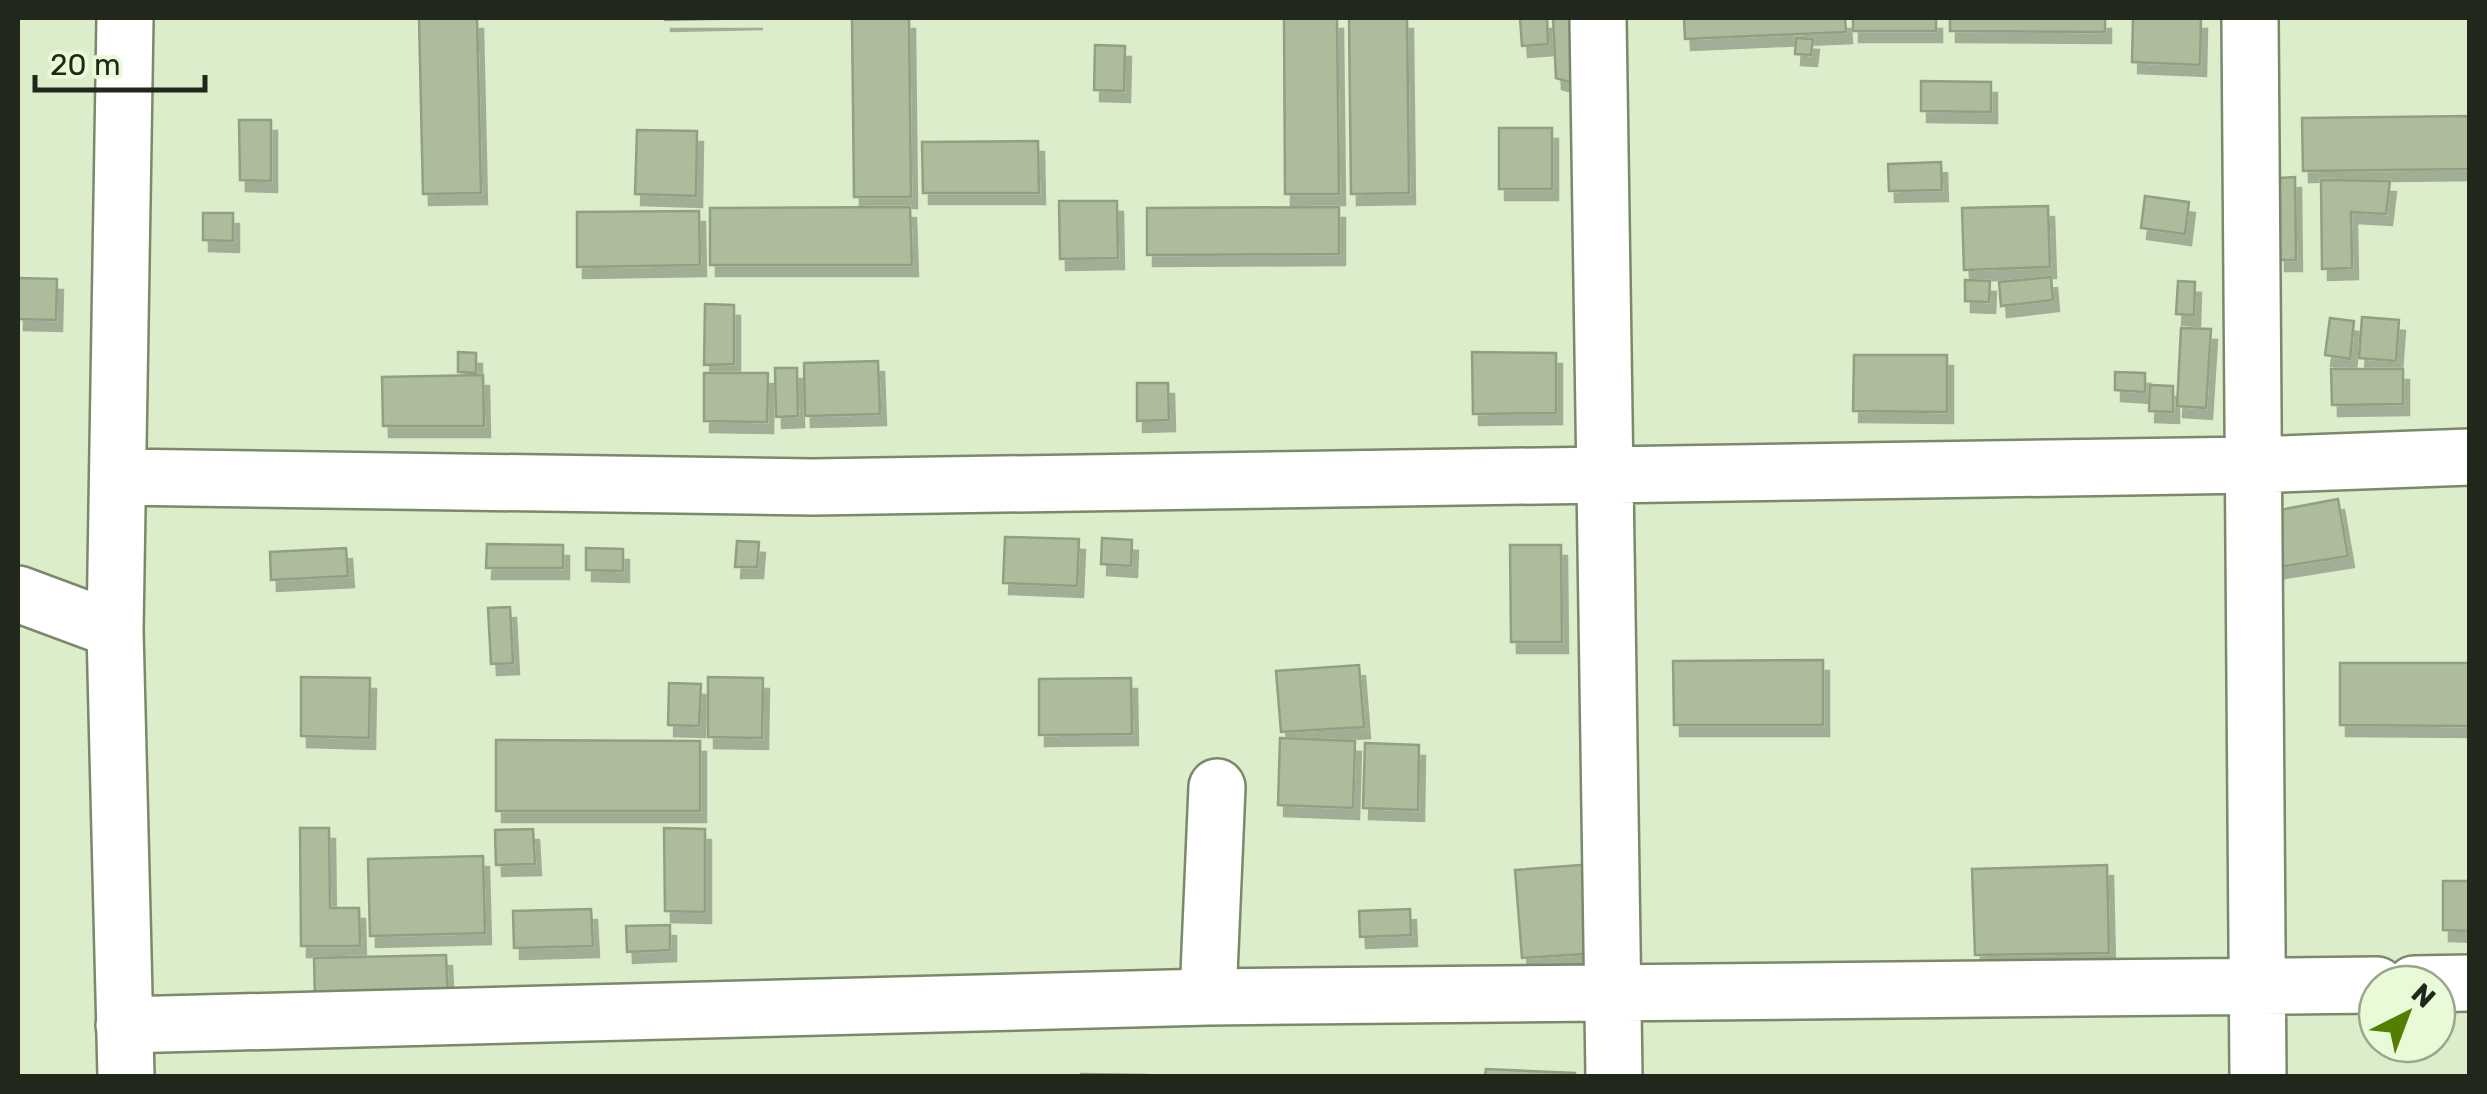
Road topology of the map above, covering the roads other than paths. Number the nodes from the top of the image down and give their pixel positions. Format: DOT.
graph roads {
  1 [pos="125,18"];
  2 [pos="1598,18"];
  3 [pos="2250,18"];
  4 [pos="2470,457"];
  5 [pos="2253,465"];
  6 [pos="1604,475"];
  7 [pos="118,478"];
  8 [pos="18,594"];
  9 [pos="115,630"];
  10 [pos="1217,787"];
  11 [pos="2357,985"];
  12 [pos="2258,987"];
  13 [pos="1613,993"];
  14 [pos="1208,997"];
  15 [pos="125,1051"];
  16 [pos="1614,1076"];
  17 [pos="2258,1076"];
  1 -- 7 [label="street"];
  2 -- 6 [label="street"];
  3 -- 5 [label="street"];
  4 -- 5 [label="street"];
  5 -- 6 [label="street"];
  5 -- 12 [label="street"];
  6 -- 7 [label="street"];
  6 -- 13 [label="street"];
  7 -- 9 [label="street"];
  8 -- 9 [label="street"];
  9 -- 15 [label="street"];
  10 -- 14 [label="street"];
  11 -- 12 [label="street"];
  12 -- 13 [label="street"];
  12 -- 17 [label="street"];
  13 -- 14 [label="street"];
  13 -- 16 [label="street"];
  14 -- 15 [label="street"];
}
